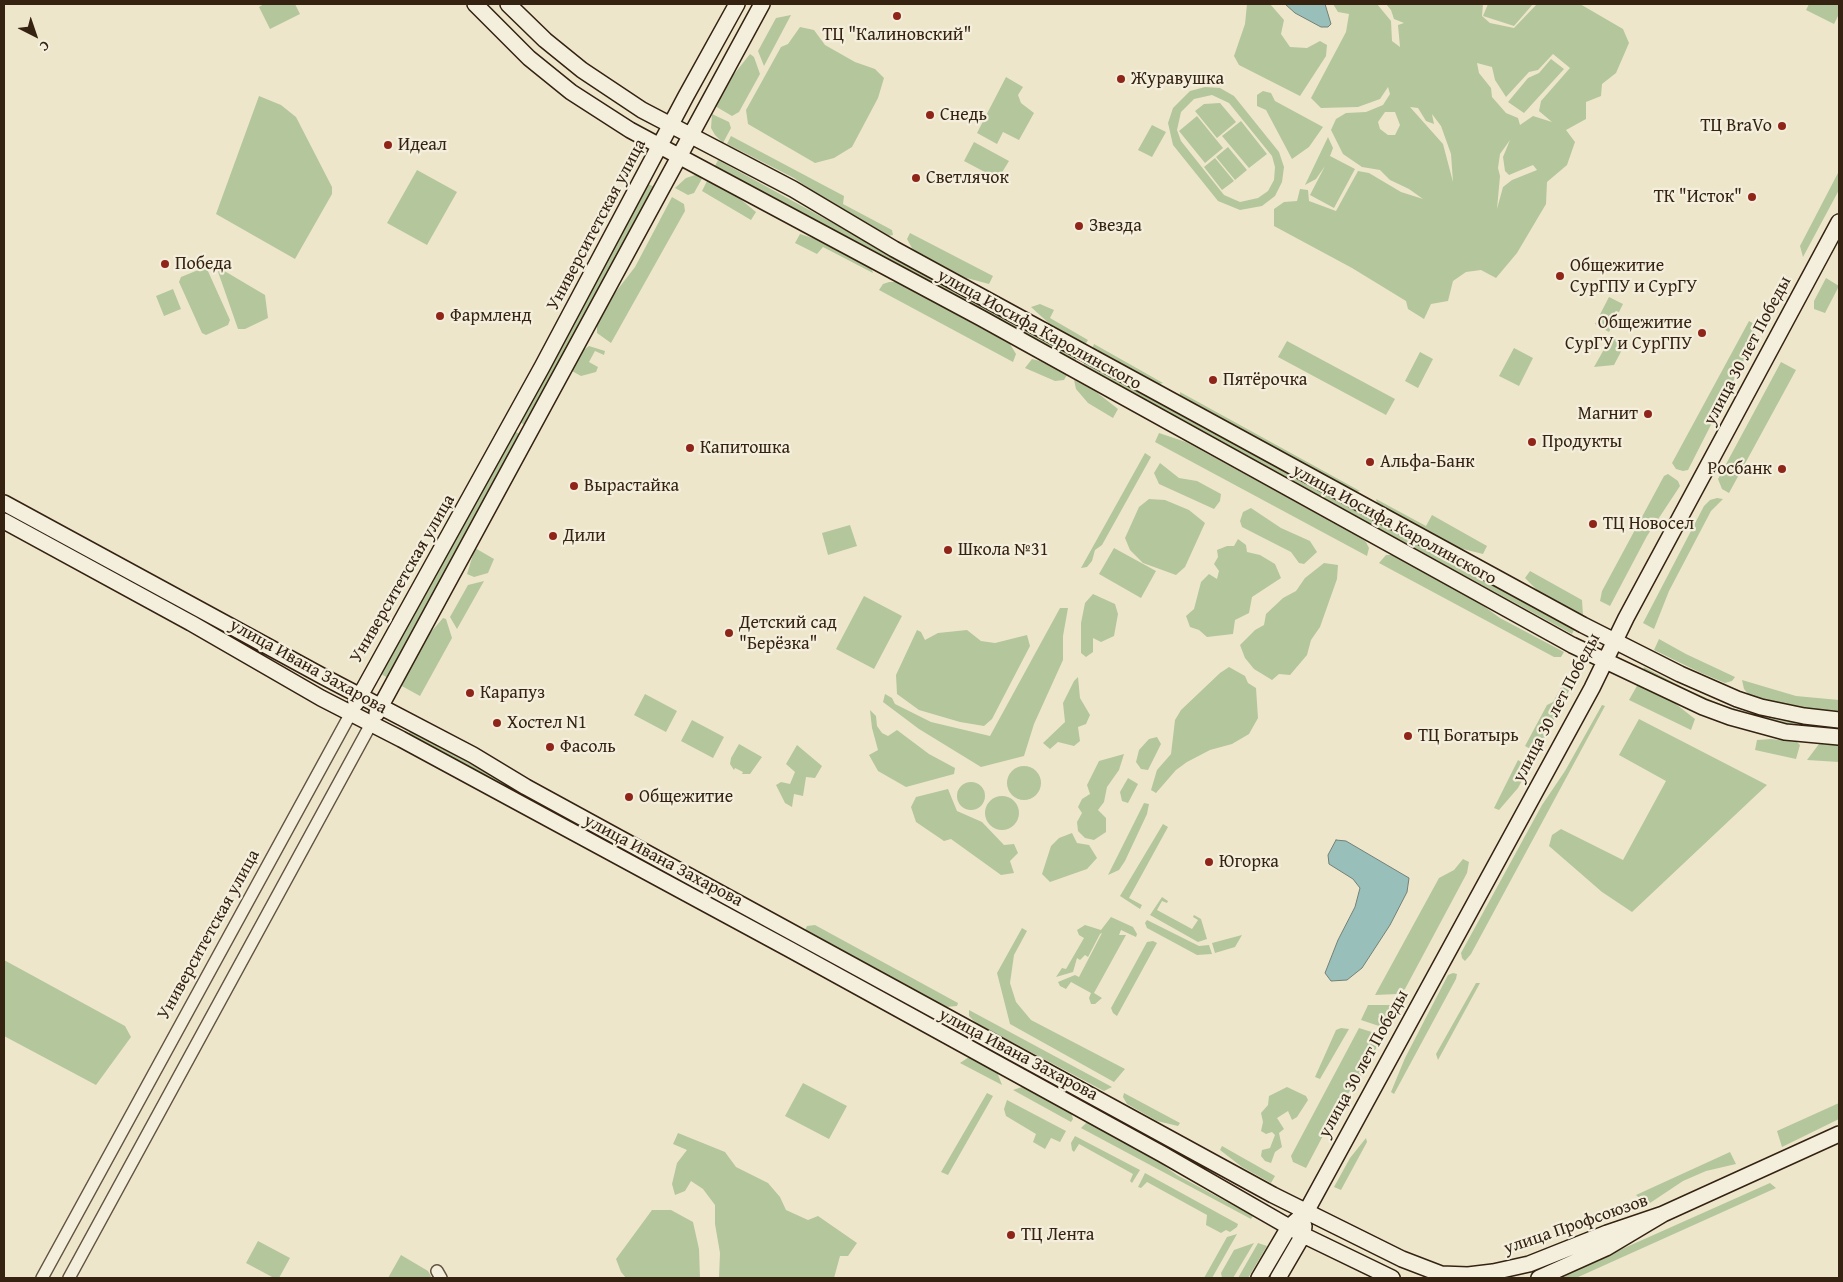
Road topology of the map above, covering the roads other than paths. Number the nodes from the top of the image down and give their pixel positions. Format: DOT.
graph roads {
  1 [pos="475,4"];
  2 [pos="508,4"];
  3 [pos="738,4"];
  4 [pos="762,4"];
  5 [pos="671,125"];
  6 [pos="691,135"];
  7 [pos="660,145"];
  8 [pos="680,156"];
  9 [pos="1839,222"];
  10 [pos="4,503"];
  11 [pos="4,522"];
  12 [pos="1615,641"];
  13 [pos="1605,660"];
  14 [pos="360,695"];
  15 [pos="381,706"];
  16 [pos="351,713"];
  17 [pos="1839,720"];
  18 [pos="371,724"];
  19 [pos="1839,736"];
  20 [pos="1839,1134"];
  21 [pos="1306,1212"];
  22 [pos="1663,1214"];
  23 [pos="1289,1227"];
  24 [pos="1303,1235"];
  25 [pos="42,1278"];
  26 [pos="69,1278"];
  27 [pos="1259,1278"];
  28 [pos="1278,1278"];
  29 [pos="1392,1278"];
  30 [pos="1539,1278"];
  1 -- 7 [label="main road, улица Иосифа Каролинского"];
  2 -- 5 [label="main road, улица Иосифа Каролинского"];
  3 -- 5 [label="main road, Университетская улица"];
  4 -- 6 [label="main road"];
  5 -- 6 [label="main road, улица Иосифа Каролинского"];
  5 -- 7 [label="main road, Университетская улица"];
  6 -- 8 [label="main road"];
  6 -- 12 [label="main road, улица Иосифа Каролинского"];
  7 -- 8 [label="main road, улица Иосифа Каролинского"];
  7 -- 14 [label="main road, Университетская улица"];
  8 -- 13 [label="main road, улица Иосифа Каролинского"];
  8 -- 15 [label="main road"];
  9 -- 12 [label="main road, улица 30 лет Победы"];
  10 -- 14 [label="main road, улица Ивана Захарова"];
  11 -- 16 [label="main road, улица Ивана Захарова"];
  12 -- 13 [label="main road, улица 30 лет Победы"];
  12 -- 17 [label="main road, улица Иосифа Каролинского"];
  13 -- 19 [label="main road, улица Иосифа Каролинского"];
  13 -- 21 [label="main road, улица 30 лет Победы"];
  14 -- 15 [label="main road, улица Ивана Захарова"];
  14 -- 16 [label="main road, Университетская улица"];
  15 -- 18 [label="main road"];
  15 -- 21 [label="main road, улица Ивана Захарова"];
  16 -- 18 [label="main road, улица Ивана Захарова"];
  16 -- 25 [label="street, Университетская улица"];
  18 -- 23 [label="main road, улица Ивана Захарова"];
  18 -- 26 [label="street"];
  20 -- 22 [label="main road, улица Профсоюзов"];
  21 -- 22 [label="main road, улица Профсоюзов"];
  21 -- 23 [label="main road, улица 30 лет Победы"];
  21 -- 24 [label="main road, улица 30 лет Победы"];
  22 -- 30 [label="main road, улица Профсоюзов"];
  23 -- 24 [label="main road, улица Ивана Захарова"];
  23 -- 27 [label="main road, улица 30 лет Победы"];
  24 -- 28 [label="main road, улица 30 лет Победы"];
  24 -- 29 [label="main road"];
}
